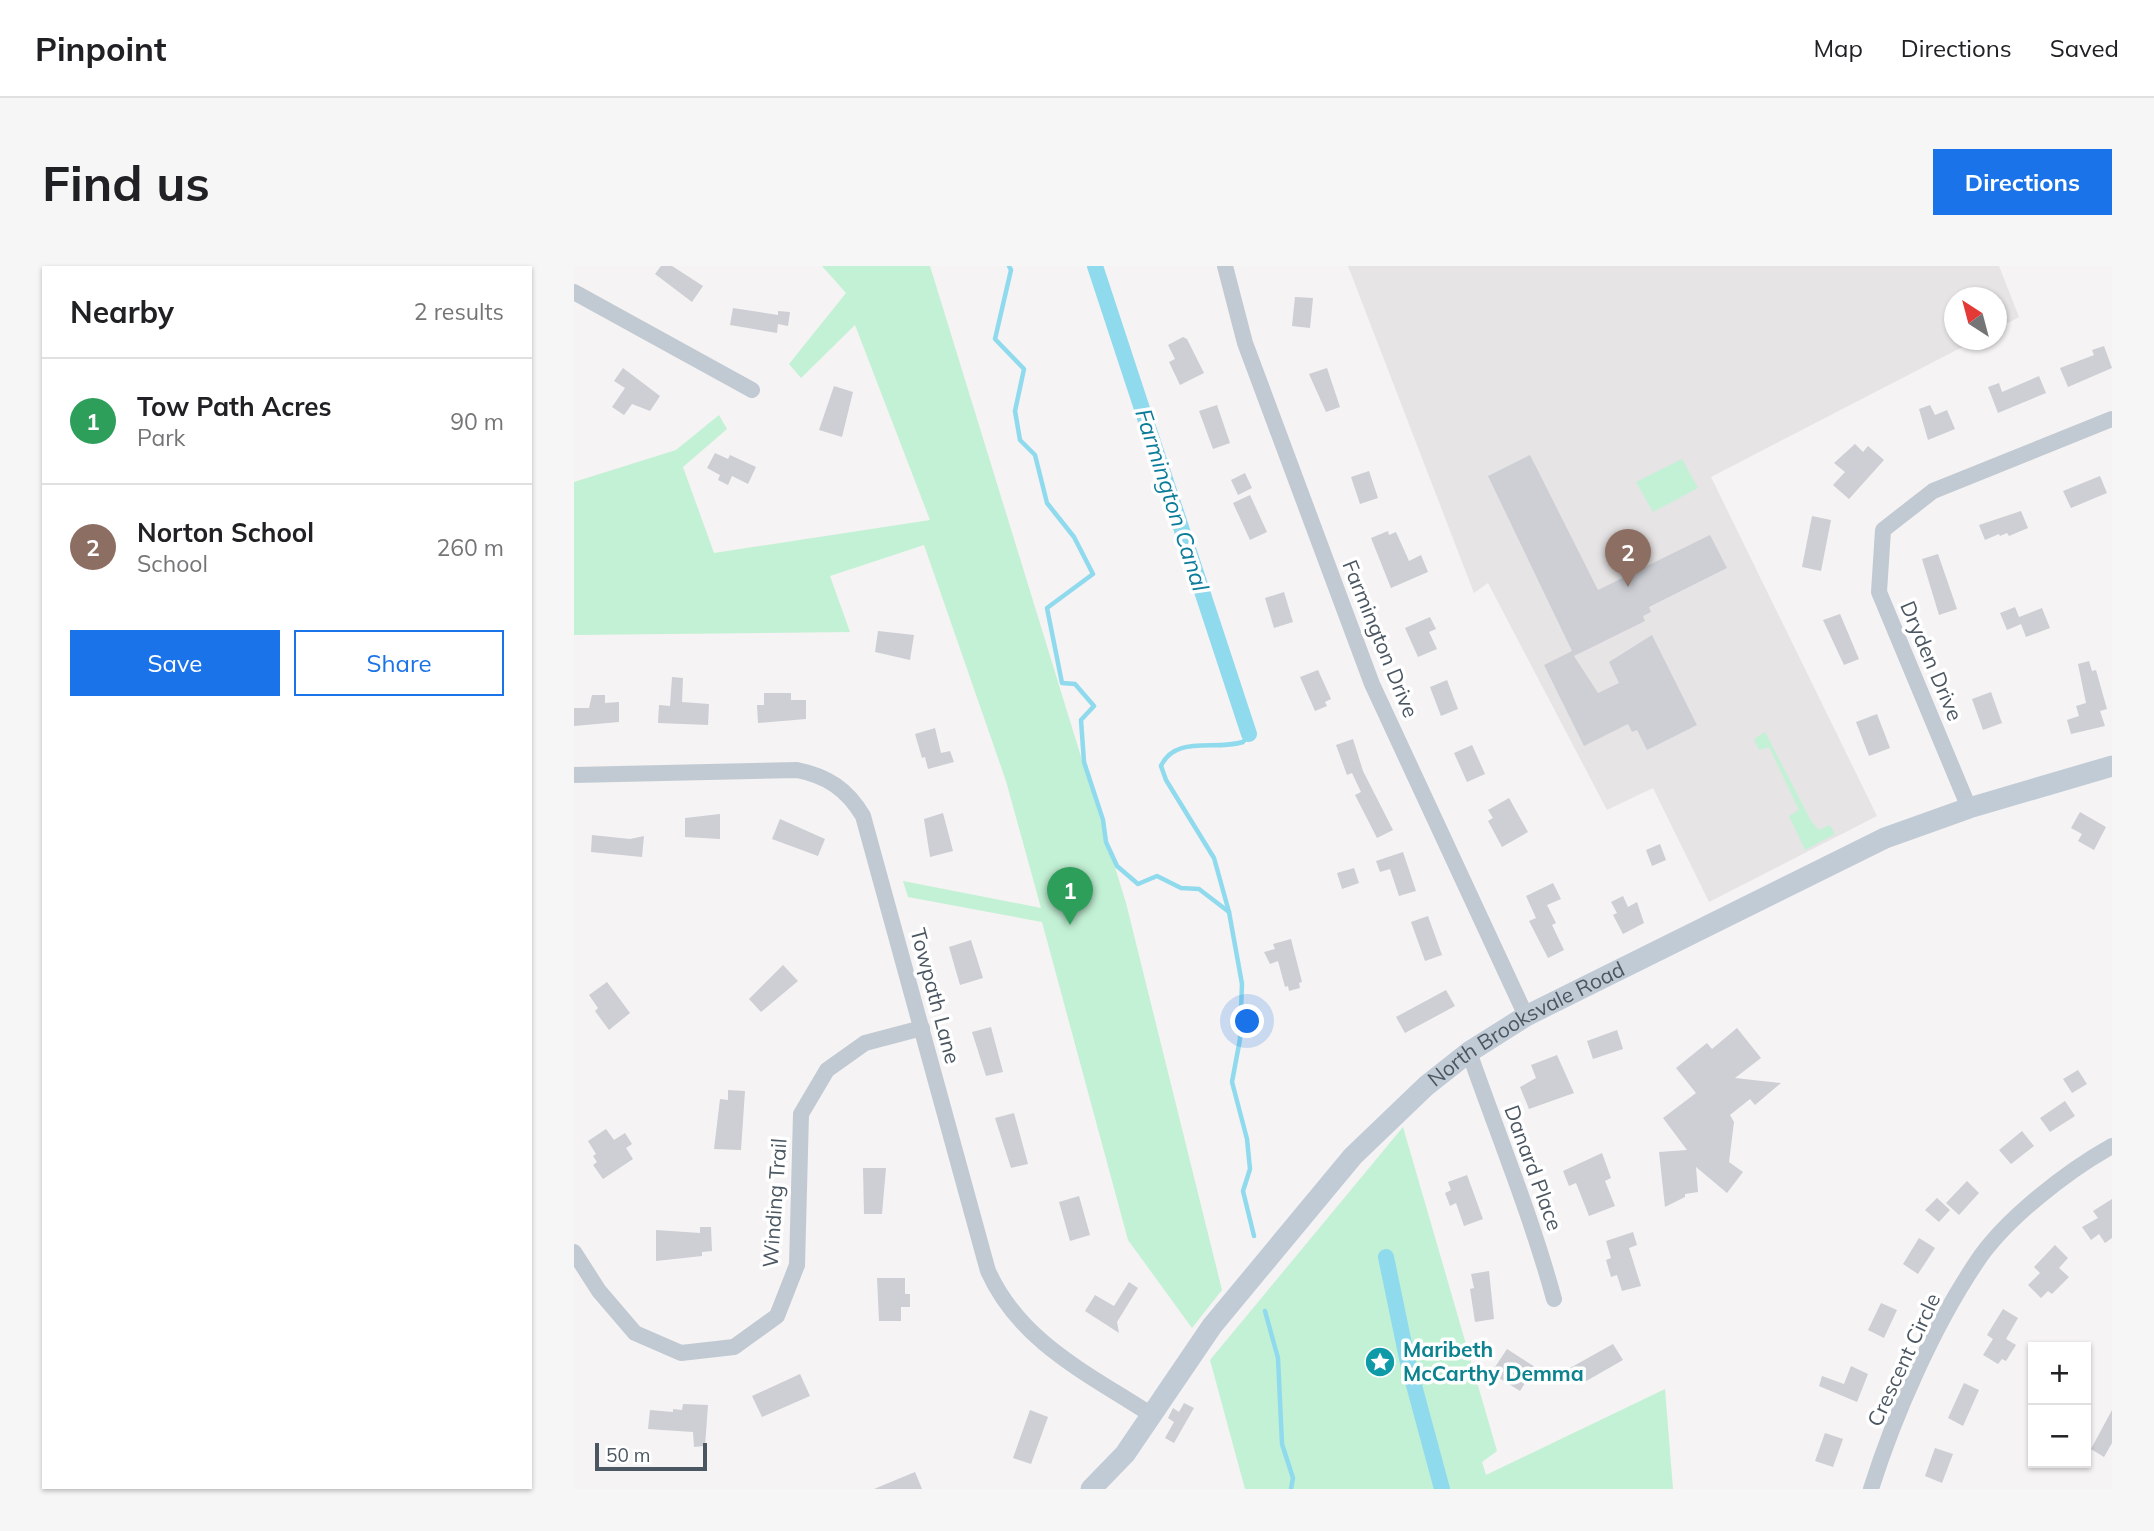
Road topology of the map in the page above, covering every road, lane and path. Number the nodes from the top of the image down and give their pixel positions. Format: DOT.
graph roads {
  1 [pos="1225,266"];
  2 [pos="574,292"];
  3 [pos="752,390"];
  4 [pos="2112,419"];
  5 [pos="2112,766"];
  6 [pos="574,775"];
  7 [pos="1969,808"];
  8 [pos="1526,1016"];
  9 [pos="922,1028"];
  10 [pos="1469,1052"];
  11 [pos="2112,1146"];
  12 [pos="574,1252"];
  13 [pos="1555,1299"];
  14 [pos="1150,1414"];
  15 [pos="1091,1489"];
  16 [pos="1871,1489"];
  1 -- 8 [label="street, Farmington Drive"];
  2 -- 3 [label="street"];
  4 -- 7 [label="street, Dryden Drive"];
  5 -- 7 [label="main road, North Brooksvale Road"];
  6 -- 9 [label="street, Towpath Lane"];
  7 -- 8 [label="main road, North Brooksvale Road"];
  8 -- 10 [label="main road, North Brooksvale Road"];
  9 -- 12 [label="street, Winding Trail"];
  9 -- 14 [label="street, Towpath Lane"];
  10 -- 13 [label="street, Danard Place"];
  10 -- 14 [label="main road, North Brooksvale Road"];
  11 -- 16 [label="street, Crescent Circle"];
  14 -- 15 [label="main road, North Brooksvale Road"];
}
